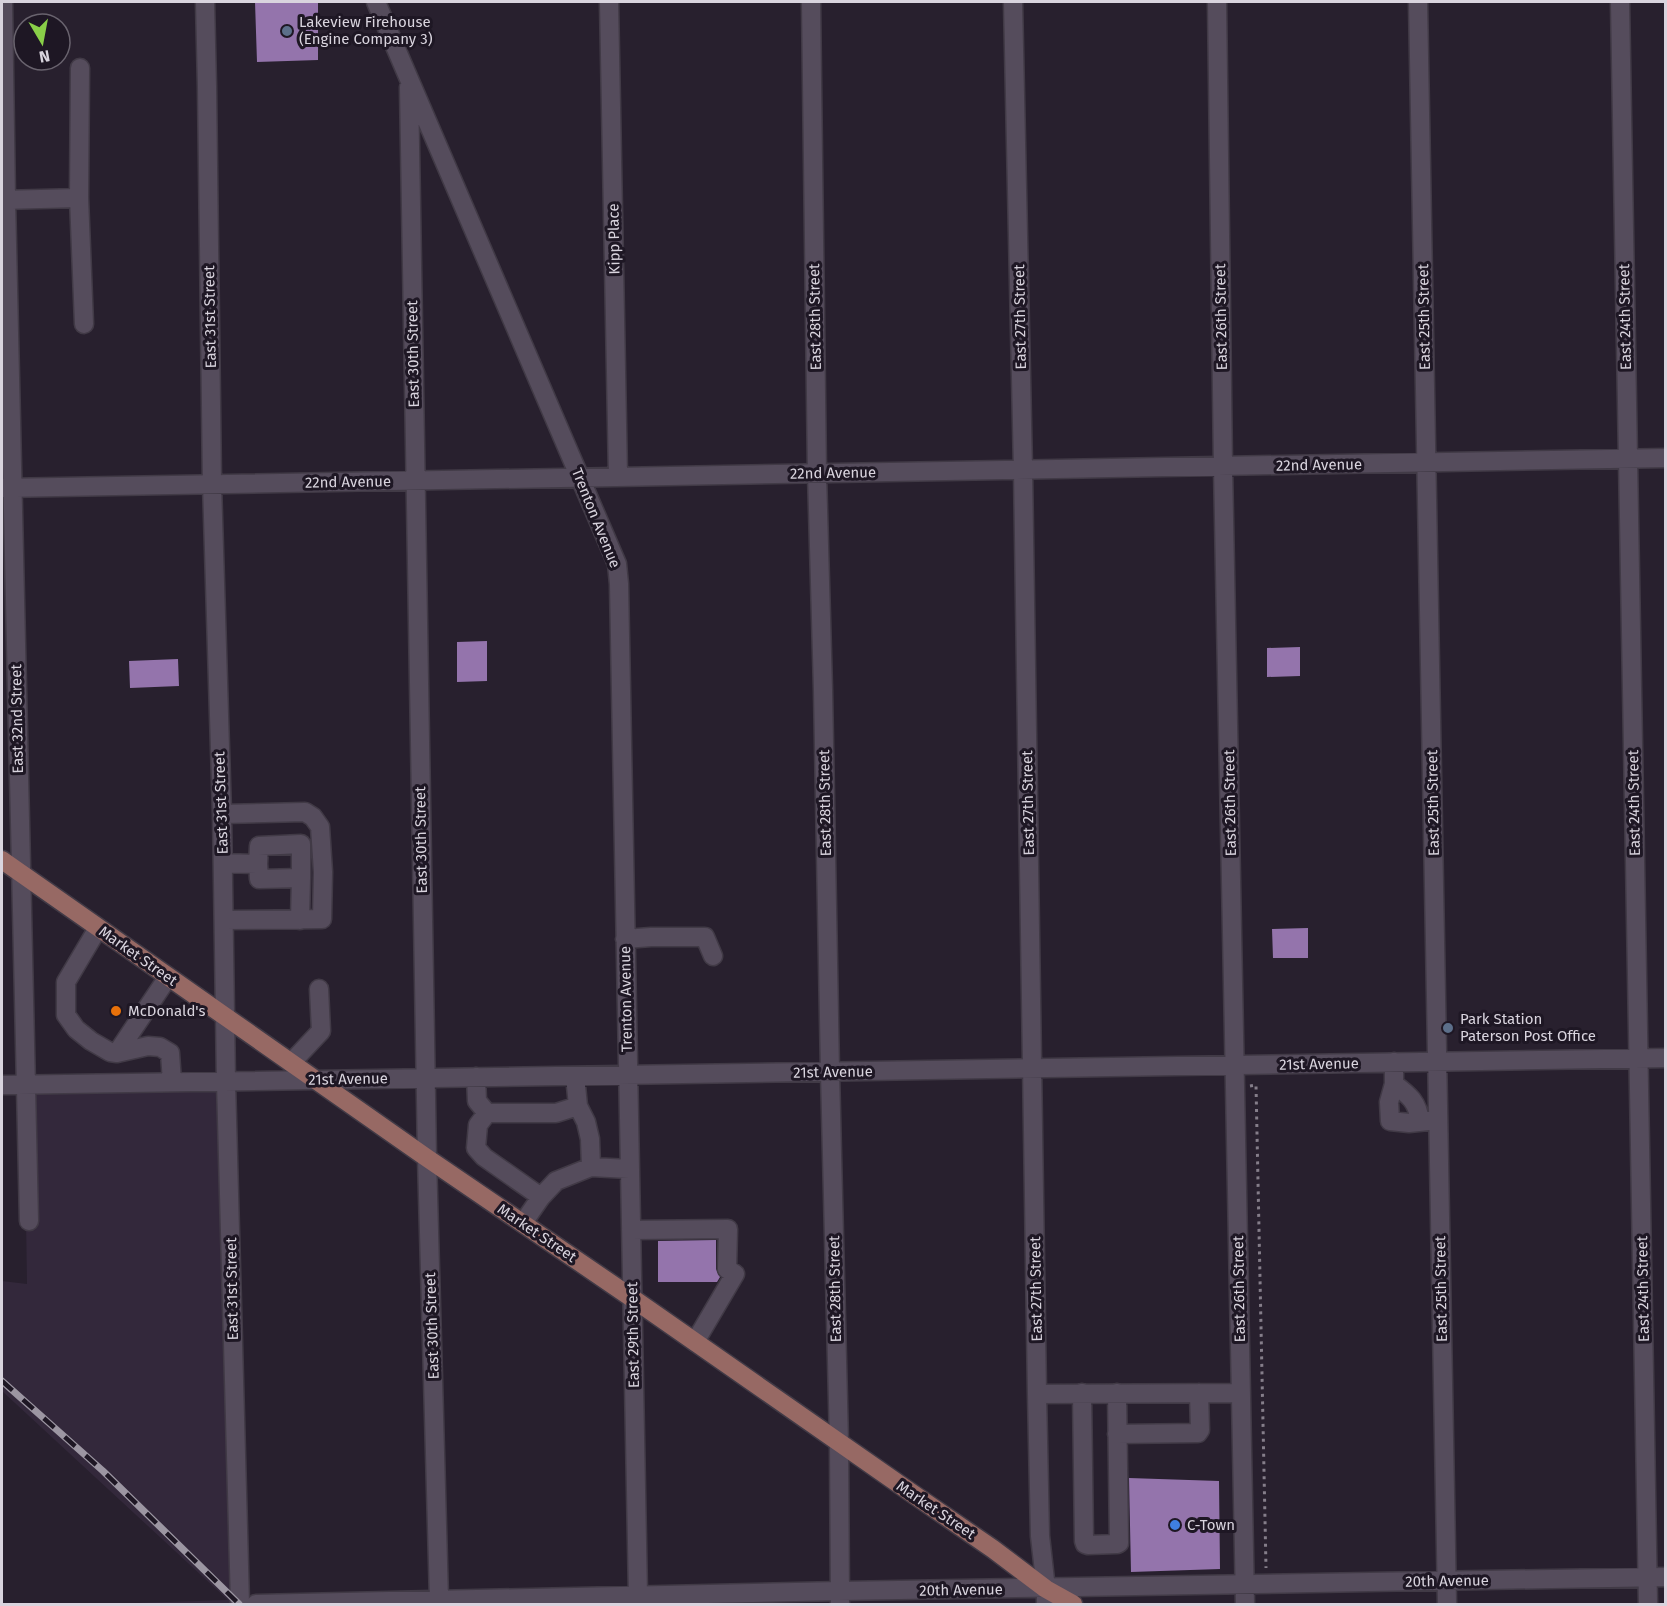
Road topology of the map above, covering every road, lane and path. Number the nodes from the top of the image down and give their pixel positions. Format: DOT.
graph roads {
  1 [pos="3,2"];
  2 [pos="205,2"];
  3 [pos="376,2"];
  4 [pos="609,2"];
  5 [pos="811,2"];
  6 [pos="1013,2"];
  7 [pos="1218,2"];
  8 [pos="1418,2"];
  9 [pos="1620,2"];
  10 [pos="80,68"];
  11 [pos="409,80"];
  12 [pos="79,198"];
  13 [pos="4,200"];
  14 [pos="84,324"];
  15 [pos="1628,459"];
  16 [pos="1665,459"];
  17 [pos="1427,463"];
  18 [pos="1223,467"];
  19 [pos="1023,470"];
  20 [pos="817,474"];
  21 [pos="618,477"];
  22 [pos="581,478"];
  23 [pos="415,481"];
  24 [pos="212,484"];
  25 [pos="7,488"];
  26 [pos="8,633"];
  27 [pos="10,766"];
  28 [pos="222,814"];
  29 [pos="2,860"];
  30 [pos="223,863"];
  31 [pos="258,864"];
  32 [pos="21,873"];
  33 [pos="301,878"];
  34 [pos="224,920"];
  35 [pos="300,920"];
  36 [pos="98,928"];
  37 [pos="625,939"];
  38 [pos="712,956"];
  39 [pos="168,977"];
  40 [pos="319,989"];
  41 [pos="225,1017"];
  42 [pos="117,1053"];
  43 [pos="1665,1058"];
  44 [pos="1638,1059"];
  45 [pos="1394,1062"];
  46 [pos="1437,1062"];
  47 [pos="291,1063"];
  48 [pos="1235,1065"];
  49 [pos="1032,1068"];
  50 [pos="830,1072"];
  51 [pos="628,1075"];
  52 [pos="575,1076"];
  53 [pos="476,1077"];
  54 [pos="426,1078"];
  55 [pos="316,1080"];
  56 [pos="172,1082"];
  57 [pos="226,1082"];
  58 [pos="2,1085"];
  59 [pos="26,1085"];
  60 [pos="1235,1086"];
  61 [pos="578,1106"];
  62 [pos="487,1113"];
  63 [pos="1429,1121"];
  64 [pos="427,1158"];
  65 [pos="591,1167"];
  66 [pos="629,1169"];
  67 [pos="541,1197"];
  68 [pos="29,1221"];
  69 [pos="523,1223"];
  70 [pos="631,1230"];
  71 [pos="632,1298"];
  72 [pos="694,1342"];
  73 [pos="1117,1393"];
  74 [pos="1199,1393"];
  75 [pos="1241,1393"];
  76 [pos="1037,1394"];
  77 [pos="1082,1394"];
  78 [pos="1117,1434"];
  79 [pos="839,1443"];
  80 [pos="1657,1578"];
  81 [pos="1446,1581"];
  82 [pos="1266,1585"];
  83 [pos="1245,1586"];
  84 [pos="638,1596"];
  85 [pos="1046,1597"];
  86 [pos="840,1598"];
  87 [pos="439,1600"];
  88 [pos="240,1605"];
  89 [pos="256,1605"];
  90 [pos="1073,1605"];
  91 [pos="1245,1605"];
  92 [pos="1447,1605"];
  93 [pos="1648,1605"];
  1 -- 13 [label="street, East 32nd Street"];
  2 -- 24 [label="street, East 31st Street"];
  3 -- 11 [label="street, Trenton Avenue"];
  4 -- 21 [label="street, Kipp Place"];
  5 -- 20 [label="street, East 28th Street"];
  6 -- 19 [label="street, East 27th Street"];
  7 -- 18 [label="street, East 26th Street"];
  8 -- 17 [label="street, East 25th Street"];
  9 -- 15 [label="street, East 24th Street"];
  10 -- 12 [label="street"];
  11 -- 22 [label="street, Trenton Avenue"];
  11 -- 23 [label="street, East 30th Street"];
  12 -- 13 [label="street"];
  12 -- 14 [label="street"];
  13 -- 25 [label="street, East 32nd Street"];
  15 -- 16 [label="street, 22nd Avenue"];
  15 -- 17 [label="street, 22nd Avenue"];
  15 -- 44 [label="street, East 24th Street"];
  17 -- 18 [label="street, 22nd Avenue"];
  17 -- 46 [label="street, East 25th Street"];
  18 -- 19 [label="street, 22nd Avenue"];
  18 -- 48 [label="street, East 26th Street"];
  19 -- 20 [label="street, 22nd Avenue"];
  19 -- 49 [label="street, East 27th Street"];
  20 -- 21 [label="street, 22nd Avenue"];
  20 -- 50 [label="street, East 28th Street"];
  21 -- 22 [label="street, 22nd Avenue"];
  22 -- 23 [label="street, 22nd Avenue"];
  22 -- 37 [label="street, Trenton Avenue"];
  23 -- 24 [label="street, 22nd Avenue"];
  23 -- 54 [label="street, East 30th Street"];
  24 -- 25 [label="street, 22nd Avenue"];
  24 -- 28 [label="street, East 31st Street"];
  25 -- 26 [label="street, East 32nd Street"];
  26 -- 27 [label="street, East 32nd Street"];
  27 -- 32 [label="street, East 32nd Street"];
  28 -- 30 [label="street, East 31st Street"];
  28 -- 35 [label="street"];
  29 -- 32 [label="main road, Market Street"];
  30 -- 31 [label="street"];
  30 -- 34 [label="street, East 31st Street"];
  31 -- 33 [label="street"];
  31 -- 33 [label="street"];
  32 -- 36 [label="main road, Market Street"];
  32 -- 59 [label="street, East 32nd Street"];
  33 -- 35 [label="street"];
  34 -- 35 [label="street"];
  34 -- 41 [label="street, East 31st Street"];
  36 -- 39 [label="main road, Market Street"];
  36 -- 42 [label="street"];
  37 -- 38 [label="street"];
  37 -- 51 [label="street, Trenton Avenue"];
  39 -- 41 [label="main road, Market Street"];
  39 -- 42 [label="street"];
  40 -- 47 [label="street"];
  41 -- 47 [label="main road, Market Street"];
  41 -- 57 [label="street, East 31st Street"];
  42 -- 56 [label="street"];
  43 -- 44 [label="street, 21st Avenue"];
  44 -- 46 [label="street, 21st Avenue"];
  44 -- 80 [label="street, East 24th Street"];
  45 -- 46 [label="street, 21st Avenue"];
  45 -- 48 [label="street, 21st Avenue"];
  45 -- 63 [label="street"];
  46 -- 63 [label="street, East 25th Street"];
  47 -- 55 [label="main road, Market Street"];
  48 -- 49 [label="street, 21st Avenue"];
  48 -- 60 [label="street, East 26th Street"];
  49 -- 50 [label="street, 21st Avenue"];
  49 -- 76 [label="street, East 27th Street"];
  50 -- 51 [label="street, 21st Avenue"];
  50 -- 79 [label="street, East 28th Street"];
  51 -- 52 [label="street, 21st Avenue"];
  51 -- 66 [label="street, East 29th Street"];
  52 -- 53 [label="street, 21st Avenue"];
  52 -- 61 [label="street"];
  53 -- 54 [label="street, 21st Avenue"];
  53 -- 62 [label="street"];
  54 -- 55 [label="street, 21st Avenue"];
  54 -- 64 [label="street, East 30th Street"];
  55 -- 57 [label="street, 21st Avenue"];
  55 -- 64 [label="main road, Market Street"];
  56 -- 57 [label="street, 21st Avenue"];
  56 -- 59 [label="street, 21st Avenue"];
  57 -- 88 [label="street, East 31st Street"];
  58 -- 59 [label="street, 21st Avenue"];
  59 -- 68 [label="street, East 32nd Street"];
  60 -- 75 [label="street, East 26th Street"];
  60 -- 82 [label="path"];
  61 -- 62 [label="street"];
  61 -- 65 [label="street"];
  62 -- 67 [label="street"];
  63 -- 81 [label="street, East 25th Street"];
  64 -- 69 [label="main road, Market Street"];
  64 -- 87 [label="street, East 30th Street"];
  65 -- 66 [label="street"];
  65 -- 67 [label="street"];
  66 -- 70 [label="street, East 29th Street"];
  67 -- 69 [label="street"];
  69 -- 71 [label="main road, Market Street"];
  70 -- 71 [label="street, East 29th Street"];
  70 -- 72 [label="street"];
  71 -- 72 [label="main road, Market Street"];
  71 -- 84 [label="street, East 29th Street"];
  72 -- 79 [label="main road, Market Street"];
  73 -- 74 [label="street"];
  73 -- 77 [label="street"];
  73 -- 78 [label="street"];
  74 -- 75 [label="street"];
  74 -- 78 [label="street"];
  75 -- 83 [label="street, East 26th Street"];
  76 -- 77 [label="street"];
  76 -- 85 [label="street, East 27th Street"];
  77 -- 78 [label="street"];
  79 -- 85 [label="main road, Market Street"];
  79 -- 86 [label="street, East 28th Street"];
  80 -- 81 [label="street, 20th Avenue"];
  80 -- 93 [label="street, East 24th Street"];
  81 -- 82 [label="street, 20th Avenue"];
  81 -- 92 [label="street, East 25th Street"];
  82 -- 83 [label="street, 20th Avenue"];
  83 -- 85 [label="street, 20th Avenue"];
  83 -- 91 [label="street, East 26th Street"];
  84 -- 86 [label="street, 20th Avenue"];
  84 -- 87 [label="street, 20th Avenue"];
  85 -- 86 [label="street, 20th Avenue"];
  85 -- 90 [label="main road, Market Street"];
  87 -- 89 [label="street, 20th Avenue"];
}
